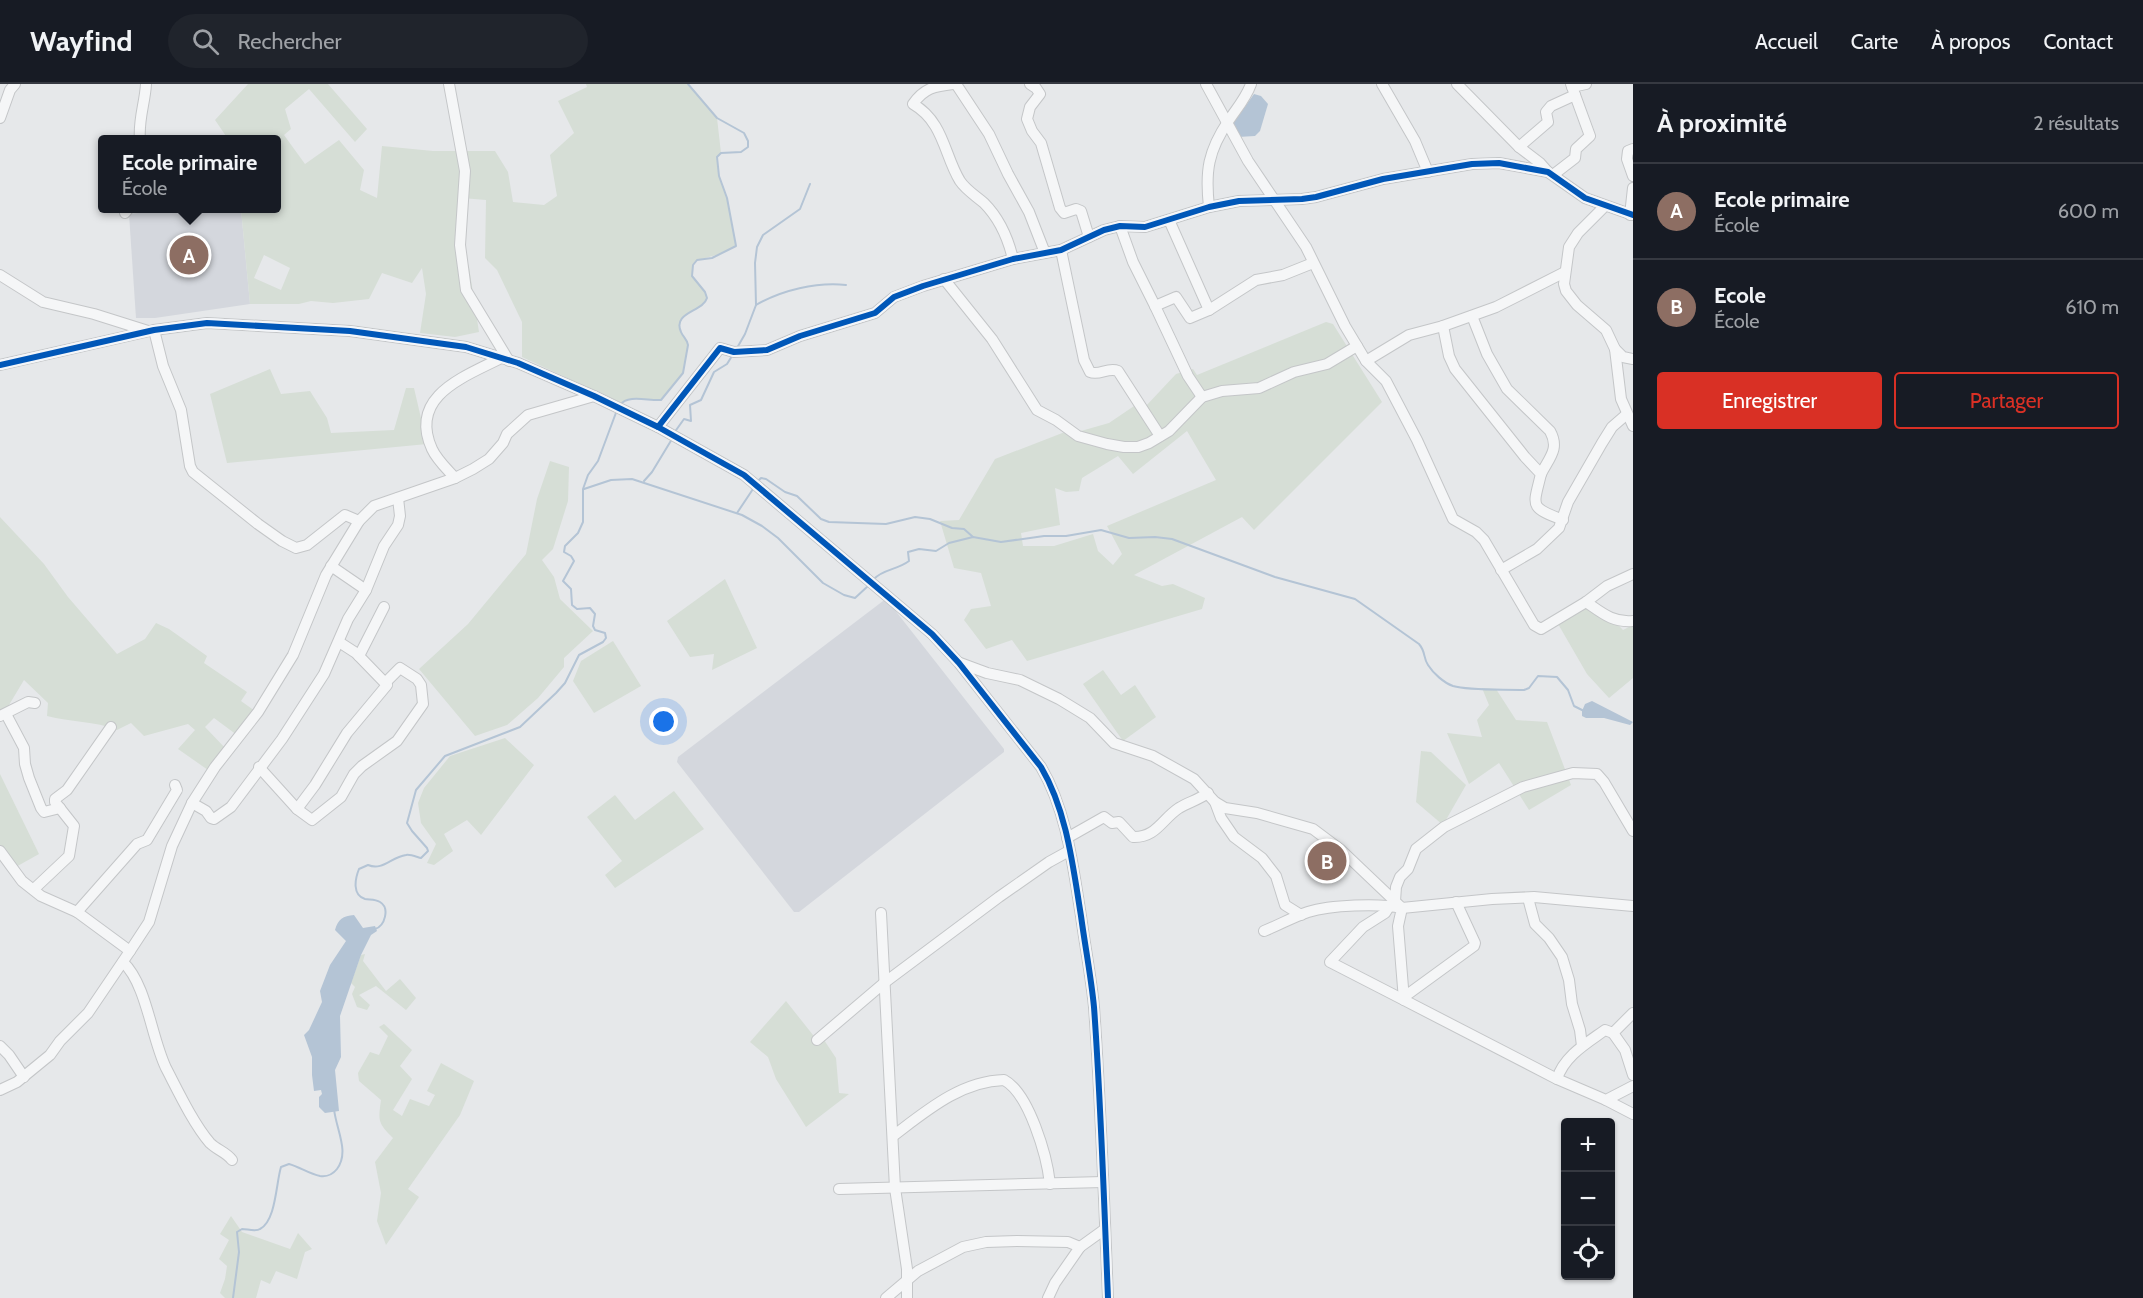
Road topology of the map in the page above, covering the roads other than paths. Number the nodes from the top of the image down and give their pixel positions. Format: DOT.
graph roads {
  1 [pos="15,84"];
  2 [pos="146,84"];
  3 [pos="439,84"];
  4 [pos="449,84"];
  5 [pos="955,84"];
  6 [pos="1030,84"];
  7 [pos="1206,84"];
  8 [pos="1251,84"];
  9 [pos="1382,84"];
  10 [pos="1457,84"];
  11 [pos="1586,84"];
  12 [pos="1573,89"];
  13 [pos="451,96"];
  14 [pos="0,118"];
  15 [pos="1227,124"];
  16 [pos="140,135"];
  17 [pos="1519,147"];
  18 [pos="1633,149"];
  19 [pos="1428,172"];
  20 [pos="1550,174"];
  21 [pos="1633,176"];
  22 [pos="1633,188"];
  23 [pos="1273,200"];
  24 [pos="1605,206"];
  25 [pos="1209,207"];
  26 [pos="1631,215"];
  27 [pos="1168,220"];
  28 [pos="1120,226"];
  29 [pos="1089,237"];
  30 [pos="1061,250"];
  31 [pos="1045,254"];
  32 [pos="1013,260"];
  33 [pos="1313,263"];
  34 [pos="1564,272"];
  35 [pos="0,275"];
  36 [pos="945,279"];
  37 [pos="1155,306"];
  38 [pos="1209,310"];
  39 [pos="1472,316"];
  40 [pos="1443,326"];
  41 [pos="151,331"];
  42 [pos="1357,346"];
  43 [pos="1616,349"];
  44 [pos="505,359"];
  45 [pos="1633,359"];
  46 [pos="1366,360"];
  47 [pos="0,365"];
  48 [pos="594,396"];
  49 [pos="1202,398"];
  50 [pos="1627,414"];
  51 [pos="1633,426"];
  52 [pos="658,427"];
  53 [pos="1160,436"];
  54 [pos="1541,474"];
  55 [pos="455,478"];
  56 [pos="398,498"];
  57 [pos="1563,520"];
  58 [pos="359,521"];
  59 [pos="331,566"];
  60 [pos="1501,570"];
  61 [pos="1633,574"];
  62 [pos="366,590"];
  63 [pos="1586,602"];
  64 [pos="384,607"];
  65 [pos="1633,621"];
  66 [pos="339,642"];
  67 [pos="358,656"];
  68 [pos="959,663"];
  69 [pos="386,682"];
  70 [pos="35,703"];
  71 [pos="3,715"];
  72 [pos="111,727"];
  73 [pos="260,767"];
  74 [pos="175,785"];
  75 [pos="1208,793"];
  76 [pos="1215,802"];
  77 [pos="192,803"];
  78 [pos="60,808"];
  79 [pos="297,809"];
  80 [pos="1633,831"];
  81 [pos="1067,838"];
  82 [pos="0,851"];
  83 [pos="1069,851"];
  84 [pos="34,889"];
  85 [pos="1528,898"];
  86 [pos="1456,902"];
  87 [pos="1396,905"];
  88 [pos="1633,906"];
  89 [pos="77,912"];
  90 [pos="881,913"];
  91 [pos="1301,915"];
  92 [pos="1264,931"];
  93 [pos="130,951"];
  94 [pos="123,962"];
  95 [pos="884,983"];
  96 [pos="1404,998"];
  97 [pos="1633,1013"];
  98 [pos="1613,1033"];
  99 [pos="817,1040"];
  100 [pos="0,1046"];
  101 [pos="1582,1046"];
  102 [pos="1633,1075"];
  103 [pos="24,1077"];
  104 [pos="1557,1079"];
  105 [pos="1633,1086"];
  106 [pos="0,1090"];
  107 [pos="1606,1100"];
  108 [pos="1633,1114"];
  109 [pos="892,1136"];
  110 [pos="232,1160"];
  111 [pos="1103,1182"];
  112 [pos="1050,1184"];
  113 [pos="895,1188"];
  114 [pos="839,1189"];
  115 [pos="1105,1229"];
  116 [pos="1080,1247"];
  117 [pos="908,1278"];
  118 [pos="886,1298"];
  119 [pos="907,1298"];
  120 [pos="1048,1298"];
  121 [pos="1108,1298"];
  1 -- 14 [label="street"];
  2 -- 16 [label="street"];
  3 -- 13 [label="street"];
  4 -- 13 [label="street"];
  5 -- 31 [label="street"];
  5 -- 32 [label="street"];
  6 -- 29 [label="street"];
  7 -- 15 [label="street"];
  8 -- 15 [label="street"];
  9 -- 19 [label="street"];
  10 -- 17 [label="street"];
  11 -- 12 [label="street"];
  12 -- 17 [label="street"];
  12 -- 20 [label="street"];
  13 -- 44 [label="street"];
  15 -- 23 [label="street"];
  15 -- 25 [label="street"];
  17 -- 20 [label="street"];
  18 -- 21 [label="street"];
  19 -- 20 [label="street"];
  19 -- 23 [label="street"];
  20 -- 24 [label="street"];
  22 -- 26 [label="street"];
  23 -- 25 [label="street"];
  23 -- 33 [label="street"];
  24 -- 26 [label="street"];
  24 -- 34 [label="street"];
  25 -- 27 [label="street"];
  27 -- 28 [label="street"];
  27 -- 38 [label="street"];
  28 -- 29 [label="street"];
  28 -- 37 [label="street"];
  29 -- 30 [label="street"];
  30 -- 31 [label="street"];
  30 -- 53 [label="street"];
  31 -- 32 [label="street"];
  32 -- 36 [label="street"];
  33 -- 38 [label="street"];
  33 -- 42 [label="street"];
  34 -- 39 [label="street"];
  34 -- 43 [label="street"];
  35 -- 41 [label="street"];
  36 -- 52 [label="street"];
  36 -- 53 [label="street"];
  37 -- 38 [label="street"];
  37 -- 49 [label="street"];
  39 -- 40 [label="street"];
  39 -- 54 [label="street"];
  40 -- 46 [label="street"];
  40 -- 54 [label="street"];
  41 -- 44 [label="street"];
  41 -- 47 [label="street"];
  41 -- 58 [label="street"];
  42 -- 46 [label="street"];
  42 -- 49 [label="street"];
  43 -- 45 [label="street"];
  43 -- 50 [label="street"];
  44 -- 48 [label="street"];
  44 -- 55 [label="street"];
  46 -- 60 [label="street"];
  48 -- 52 [label="street"];
  48 -- 55 [label="street"];
  49 -- 53 [label="street"];
  50 -- 51 [label="street"];
  50 -- 57 [label="street"];
  52 -- 68 [label="street"];
  54 -- 57 [label="street"];
  55 -- 56 [label="street"];
  56 -- 58 [label="street"];
  56 -- 62 [label="street"];
  57 -- 60 [label="street"];
  58 -- 59 [label="street"];
  59 -- 62 [label="street"];
  59 -- 77 [label="street"];
  60 -- 63 [label="street"];
  61 -- 63 [label="street"];
  62 -- 66 [label="street"];
  63 -- 65 [label="street"];
  64 -- 67 [label="street"];
  66 -- 67 [label="street"];
  66 -- 73 [label="street"];
  67 -- 69 [label="street"];
  68 -- 75 [label="street"];
  68 -- 81 [label="street"];
  69 -- 79 [label="street"];
  69 -- 79 [label="street"];
  70 -- 71 [label="street"];
  71 -- 78 [label="street"];
  72 -- 78 [label="street"];
  73 -- 77 [label="street"];
  73 -- 79 [label="street"];
  74 -- 89 [label="street"];
  75 -- 76 [label="street"];
  75 -- 81 [label="street"];
  76 -- 87 [label="street"];
  76 -- 91 [label="street"];
  77 -- 93 [label="street"];
  78 -- 84 [label="street"];
  80 -- 87 [label="street"];
  81 -- 83 [label="street"];
  82 -- 84 [label="street"];
  83 -- 95 [label="street"];
  83 -- 111 [label="street"];
  84 -- 89 [label="street"];
  85 -- 86 [label="street"];
  85 -- 88 [label="street"];
  85 -- 101 [label="street"];
  86 -- 87 [label="street"];
  86 -- 96 [label="street"];
  87 -- 91 [label="street"];
  87 -- 96 [label="street"];
  87 -- 96 [label="street"];
  89 -- 93 [label="street"];
  90 -- 95 [label="street"];
  91 -- 92 [label="street"];
  93 -- 94 [label="street"];
  94 -- 103 [label="street"];
  94 -- 110 [label="street"];
  95 -- 99 [label="street"];
  95 -- 109 [label="street"];
  96 -- 104 [label="street"];
  97 -- 98 [label="street"];
  98 -- 101 [label="street"];
  98 -- 102 [label="street"];
  100 -- 103 [label="street"];
  101 -- 104 [label="street"];
  103 -- 106 [label="street"];
  104 -- 107 [label="street"];
  105 -- 107 [label="street"];
  107 -- 108 [label="street"];
  109 -- 112 [label="street"];
  109 -- 113 [label="street"];
  111 -- 112 [label="street"];
  111 -- 115 [label="street"];
  112 -- 113 [label="street"];
  113 -- 114 [label="street"];
  113 -- 117 [label="street"];
  115 -- 116 [label="street"];
  115 -- 121 [label="street"];
  116 -- 117 [label="street"];
  116 -- 120 [label="street"];
  117 -- 118 [label="street"];
  117 -- 119 [label="street"];
}
